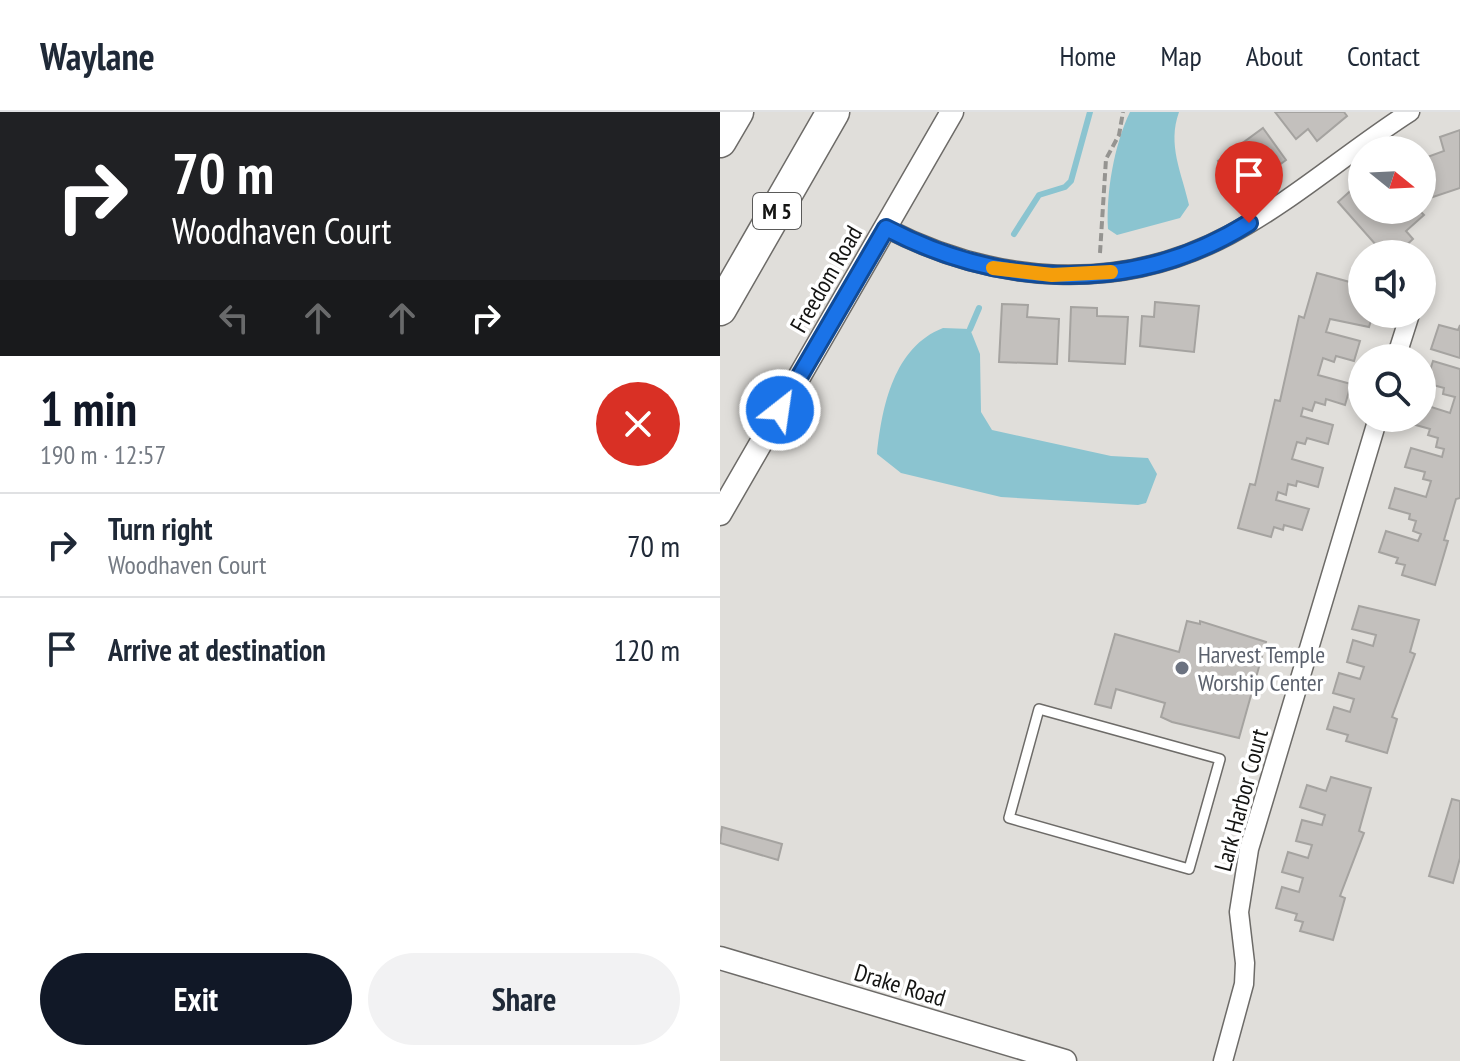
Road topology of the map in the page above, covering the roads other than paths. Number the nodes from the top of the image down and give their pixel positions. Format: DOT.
graph roads {
  1 [pos="737,112"];
  2 [pos="833,112"];
  3 [pos="952,112"];
  4 [pos="1410,112"];
  5 [pos="720,141"];
  6 [pos="886,228"];
  7 [pos="720,309"];
  8 [pos="1374,432"];
  9 [pos="720,514"];
  10 [pos="1085,839"];
  11 [pos="720,958"];
  12 [pos="1065,1061"];
  13 [pos="1223,1061"];
  1 -- 5 [label="highway"];
  2 -- 7 [label="highway, M 5"];
  3 -- 6 [label="street, Freedom Road"];
  4 -- 6 [label="street"];
  6 -- 9 [label="street, Freedom Road"];
  8 -- 13 [label="street, Lark Harbor Court"];
  10 -- 10 [label="lane"];
  11 -- 12 [label="street, Drake Road"];
}
